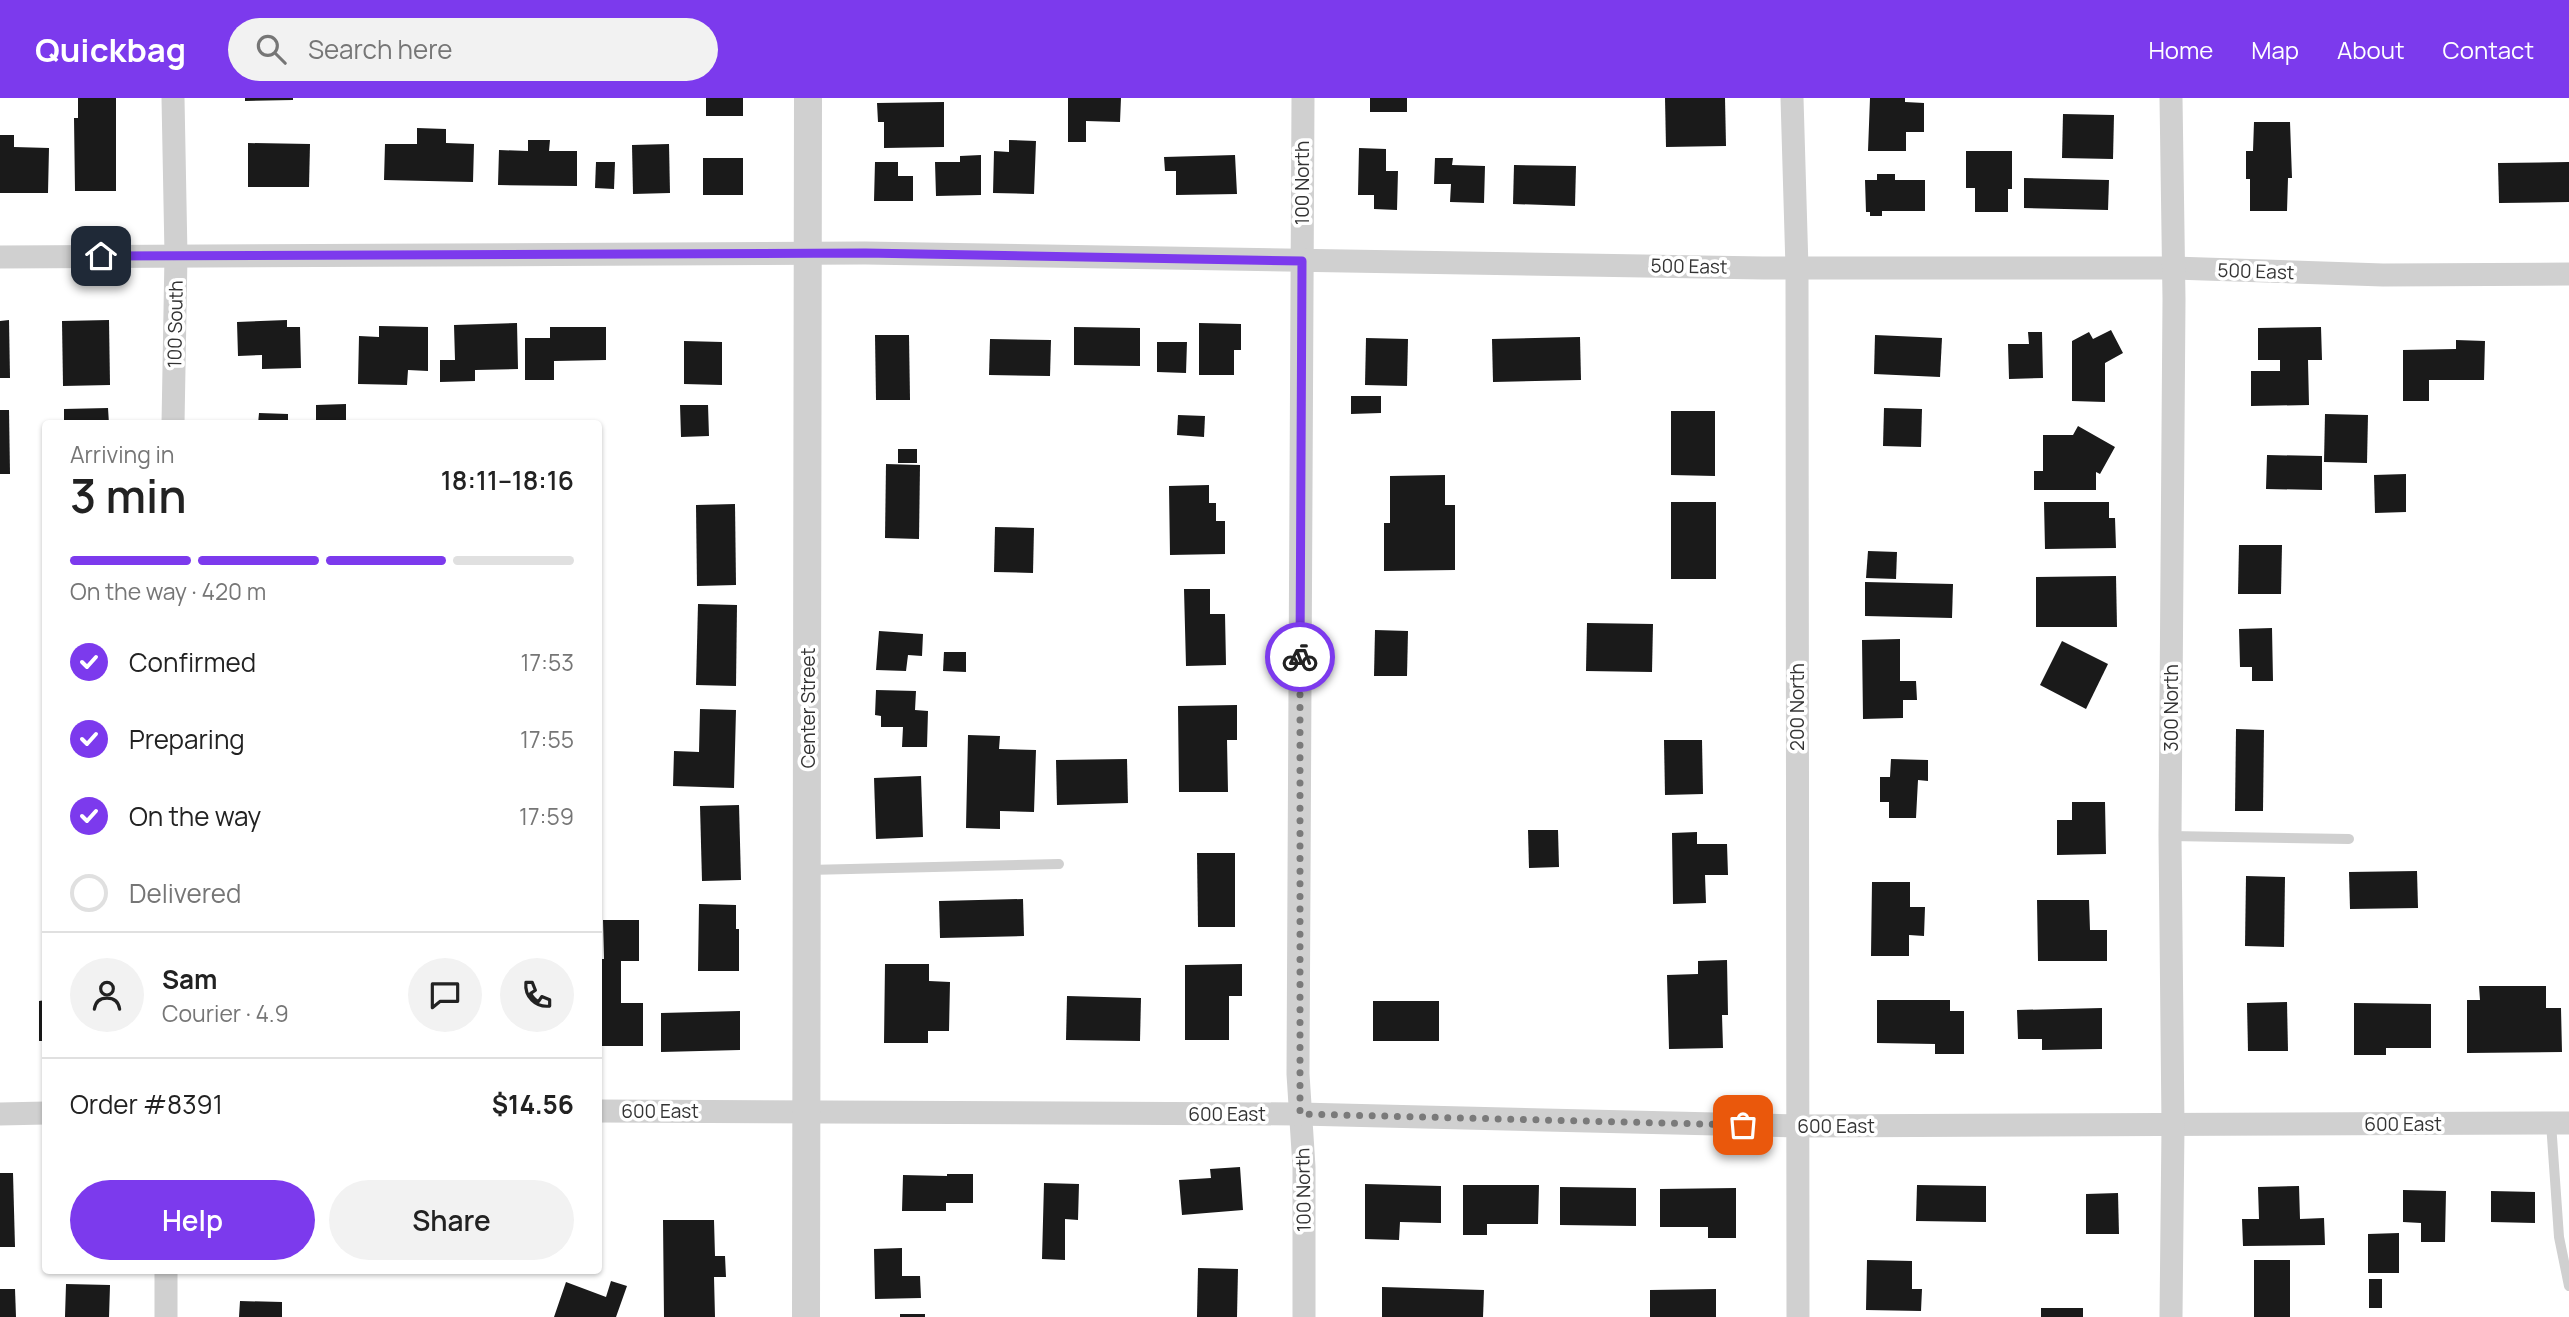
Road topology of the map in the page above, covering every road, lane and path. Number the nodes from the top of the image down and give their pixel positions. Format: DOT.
graph roads {
  1 [pos="173,98"];
  2 [pos="808,98"];
  3 [pos="1303,98"];
  4 [pos="1792,98"];
  5 [pos="2171,98"];
  6 [pos="808,254"];
  7 [pos="176,255"];
  8 [pos="0,257"];
  9 [pos="1302,261"];
  10 [pos="1797,268"];
  11 [pos="2174,268"];
  12 [pos="2569,274"];
  13 [pos="173,420"];
  14 [pos="2170,836"];
  15 [pos="2349,839"];
  16 [pos="1059,864"];
  17 [pos="808,870"];
  18 [pos="602,1111"];
  19 [pos="807,1111"];
  20 [pos="0,1114"];
  21 [pos="42,1114"];
  22 [pos="1300,1114"];
  23 [pos="2560,1123"];
  24 [pos="1798,1126"];
  25 [pos="2173,1126"];
  26 [pos="166,1274"];
  27 [pos="2569,1286"];
  28 [pos="166,1317"];
  29 [pos="806,1317"];
  30 [pos="1304,1317"];
  31 [pos="1798,1317"];
  32 [pos="2171,1317"];
  1 -- 7 [label="street, 100 South"];
  2 -- 6 [label="street, Center Street"];
  3 -- 9 [label="street, 100 North"];
  4 -- 10 [label="street, 200 North"];
  5 -- 11 [label="street, 300 North"];
  6 -- 7 [label="street, 500 East"];
  6 -- 9 [label="street, 500 East"];
  6 -- 17 [label="street, Center Street"];
  7 -- 8 [label="street, 500 East"];
  7 -- 13 [label="street, 100 South"];
  9 -- 10 [label="street, 500 East"];
  9 -- 22 [label="street, 100 North"];
  10 -- 11 [label="street, 500 East"];
  10 -- 24 [label="street, 200 North"];
  11 -- 12 [label="street, 500 East"];
  11 -- 14 [label="street, 300 North"];
  14 -- 15 [label="lane"];
  14 -- 25 [label="street, 300 North"];
  16 -- 17 [label="lane"];
  17 -- 19 [label="street, Center Street"];
  18 -- 19 [label="street, 600 East"];
  19 -- 22 [label="street, 600 East"];
  19 -- 29 [label="street, Center Street"];
  20 -- 21 [label="street"];
  22 -- 24 [label="street, 600 East"];
  22 -- 30 [label="street, 100 North"];
  23 -- 25 [label="street, 600 East"];
  23 -- 27 [label="lane"];
  24 -- 25 [label="street, 600 East"];
  24 -- 31 [label="street, 200 North"];
  25 -- 32 [label="street, 300 North"];
  26 -- 28 [label="street"];
}
